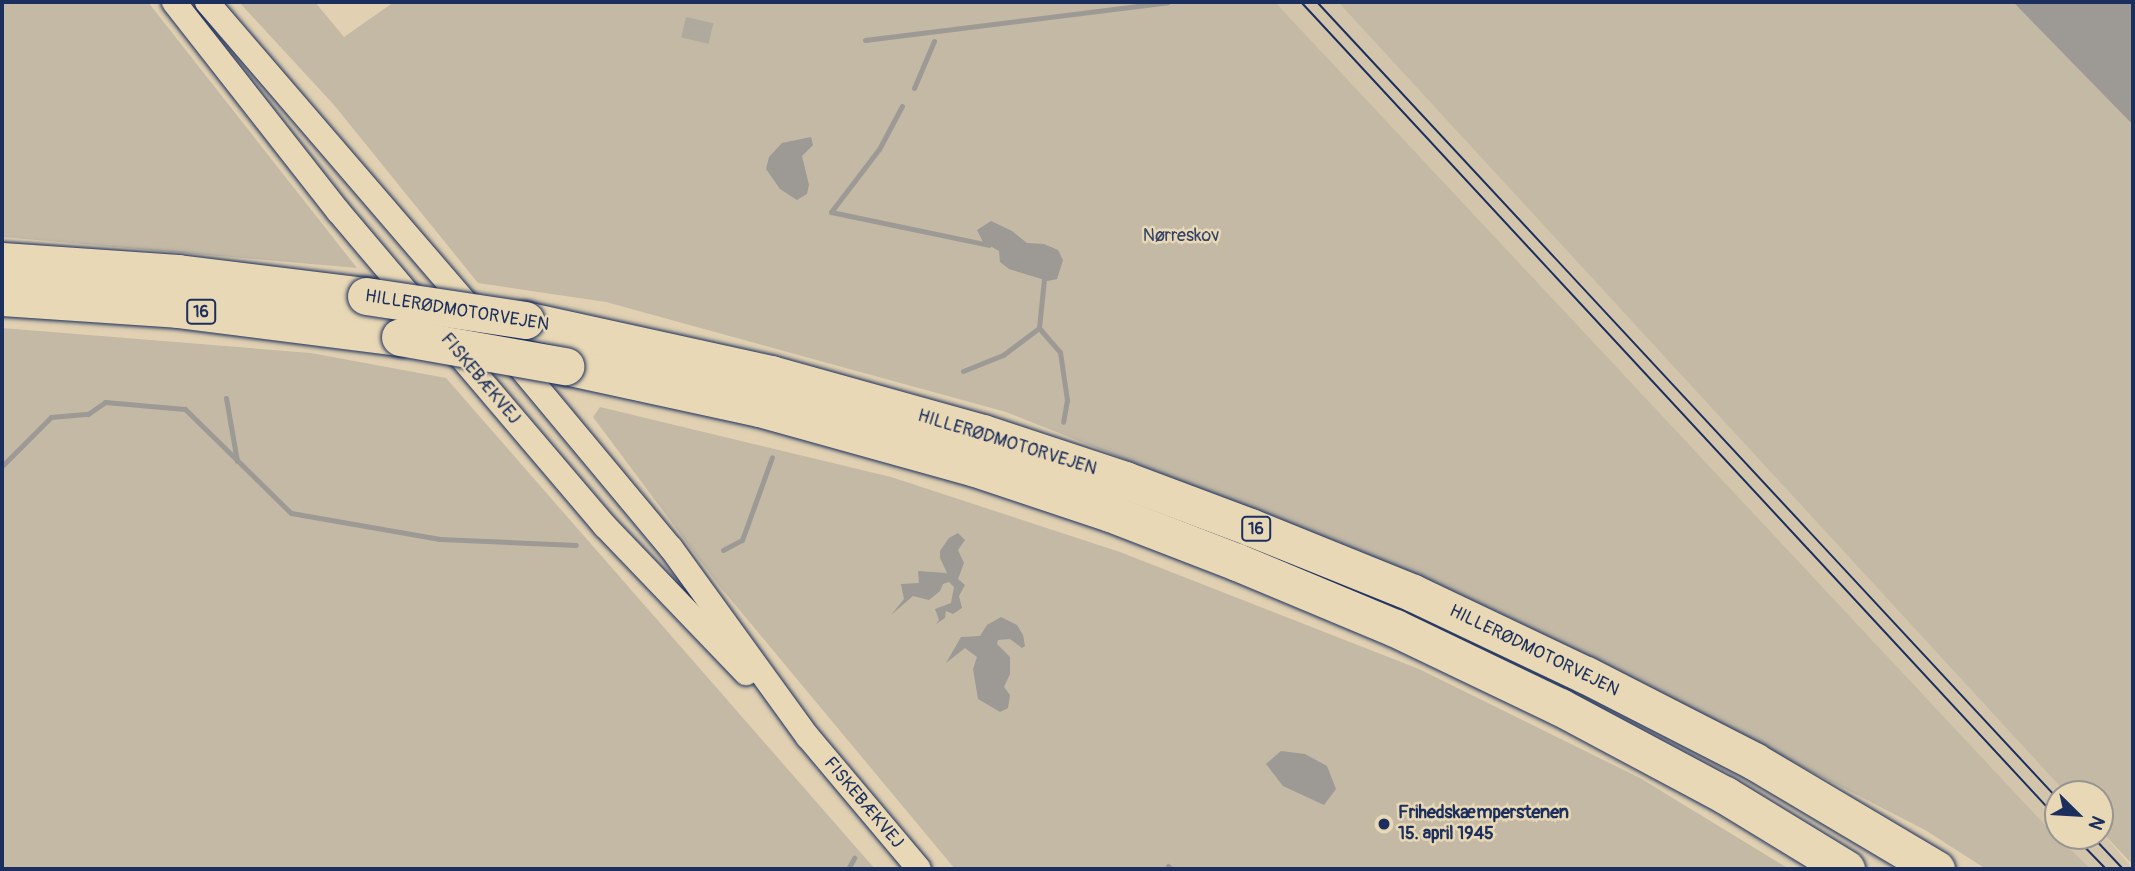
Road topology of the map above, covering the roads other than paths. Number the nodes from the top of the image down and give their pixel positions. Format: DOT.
graph roads {
  1 [pos="174,2"];
  2 [pos="207,2"];
  3 [pos="2,261"];
  4 [pos="2,297"];
  5 [pos="808,737"];
  6 [pos="919,869"];
  7 [pos="1846,869"];
  8 [pos="1936,869"];
  1 -- 5 [label="street, FISKEBÆKVEJ"];
  2 -- 5 [label="street, FISKEBÆKVEJ"];
  3 -- 8 [label="highway, HILLERØDMOTORVEJEN / 16, bridge"];
  4 -- 7 [label="highway, HILLERØDMOTORVEJEN / 16, bridge"];
  5 -- 6 [label="street, FISKEBÆKVEJ"];
}
